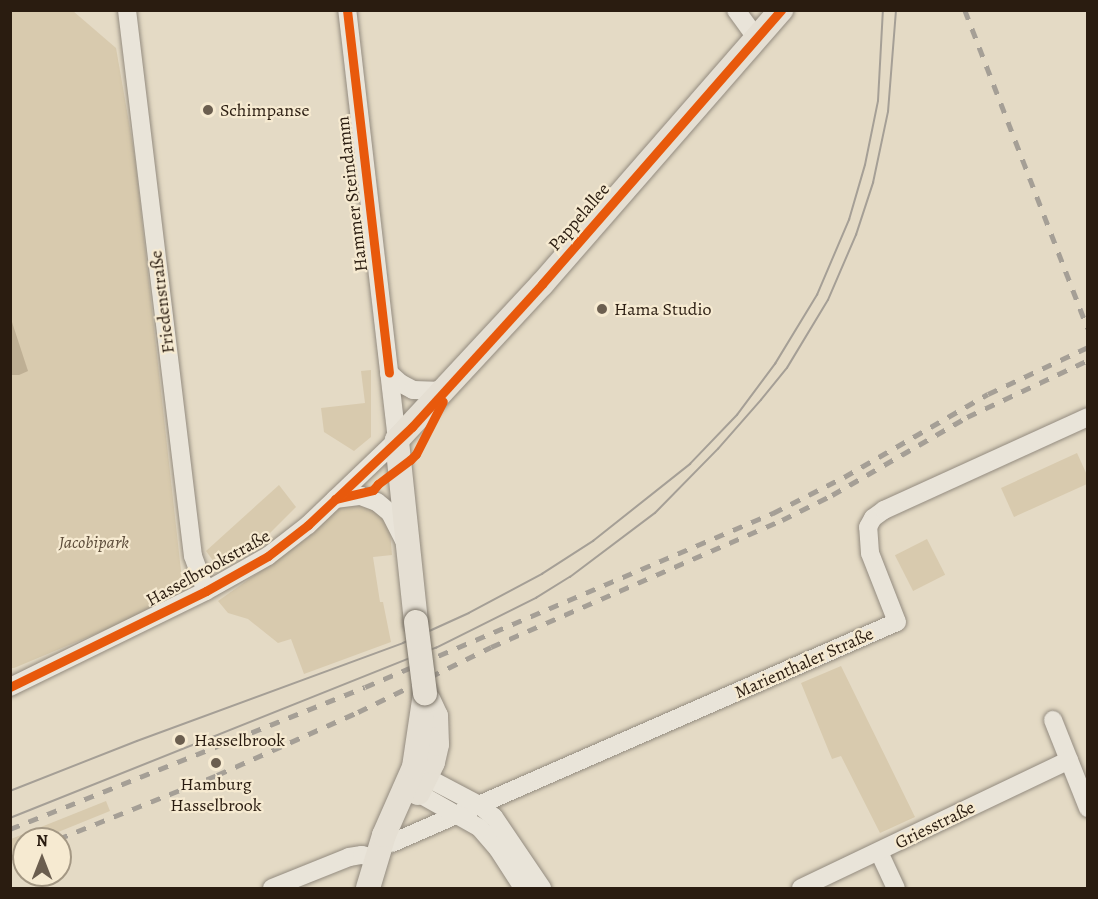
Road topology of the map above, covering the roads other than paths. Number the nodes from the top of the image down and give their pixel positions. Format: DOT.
graph roads {
  1 [pos="127,10"];
  2 [pos="347,10"];
  3 [pos="736,10"];
  4 [pos="781,10"];
  5 [pos="757,39"];
  6 [pos="389,373"];
  7 [pos="451,384"];
  8 [pos="1088,417"];
  9 [pos="397,440"];
  10 [pos="334,499"];
  11 [pos="406,544"];
  12 [pos="206,591"];
  13 [pos="10,687"];
  14 [pos="1053,720"];
  15 [pos="1069,760"];
  16 [pos="418,782"];
  17 [pos="478,805"];
  18 [pos="1088,808"];
  19 [pos="459,815"];
  20 [pos="385,851"];
  21 [pos="879,852"];
  22 [pos="272,888"];
  23 [pos="368,888"];
  24 [pos="523,888"];
  25 [pos="542,888"];
  26 [pos="801,888"];
  27 [pos="896,888"];
  1 -- 12 [label="street, Friedenstraße"];
  2 -- 6 [label="street, Hammer Steindamm"];
  3 -- 5 [label="street"];
  4 -- 5 [label="main road, Pappelallee"];
  5 -- 7 [label="main road, Pappelallee"];
  6 -- 7 [label="street"];
  6 -- 9 [label="street, Hammer Steindamm"];
  7 -- 9 [label="main road, Pappelallee"];
  8 -- 17 [label="street, Marienthaler Straße"];
  9 -- 10 [label="street, Hasselbrookstraße"];
  9 -- 11 [label="main road, Hammer Steindamm"];
  10 -- 11 [label="street"];
  10 -- 12 [label="street, Hasselbrookstraße"];
  11 -- 16 [label="main road, Hammer Steindamm, bridge"];
  12 -- 13 [label="street, Hasselbrookstraße"];
  14 -- 15 [label="street"];
  15 -- 18 [label="street"];
  15 -- 21 [label="street, Griesstraße"];
  16 -- 17 [label="street"];
  16 -- 19 [label="street"];
  16 -- 20 [label="main road, Hammer Steindamm"];
  17 -- 19 [label="street, Marienthaler Straße"];
  17 -- 25 [label="street"];
  19 -- 20 [label="street, Marienthaler Straße"];
  19 -- 24 [label="street"];
  20 -- 22 [label="street, Marienthaler Straße"];
  20 -- 23 [label="main road, Hammer Steindamm"];
  21 -- 26 [label="street, Griesstraße"];
  21 -- 27 [label="street"];
}
